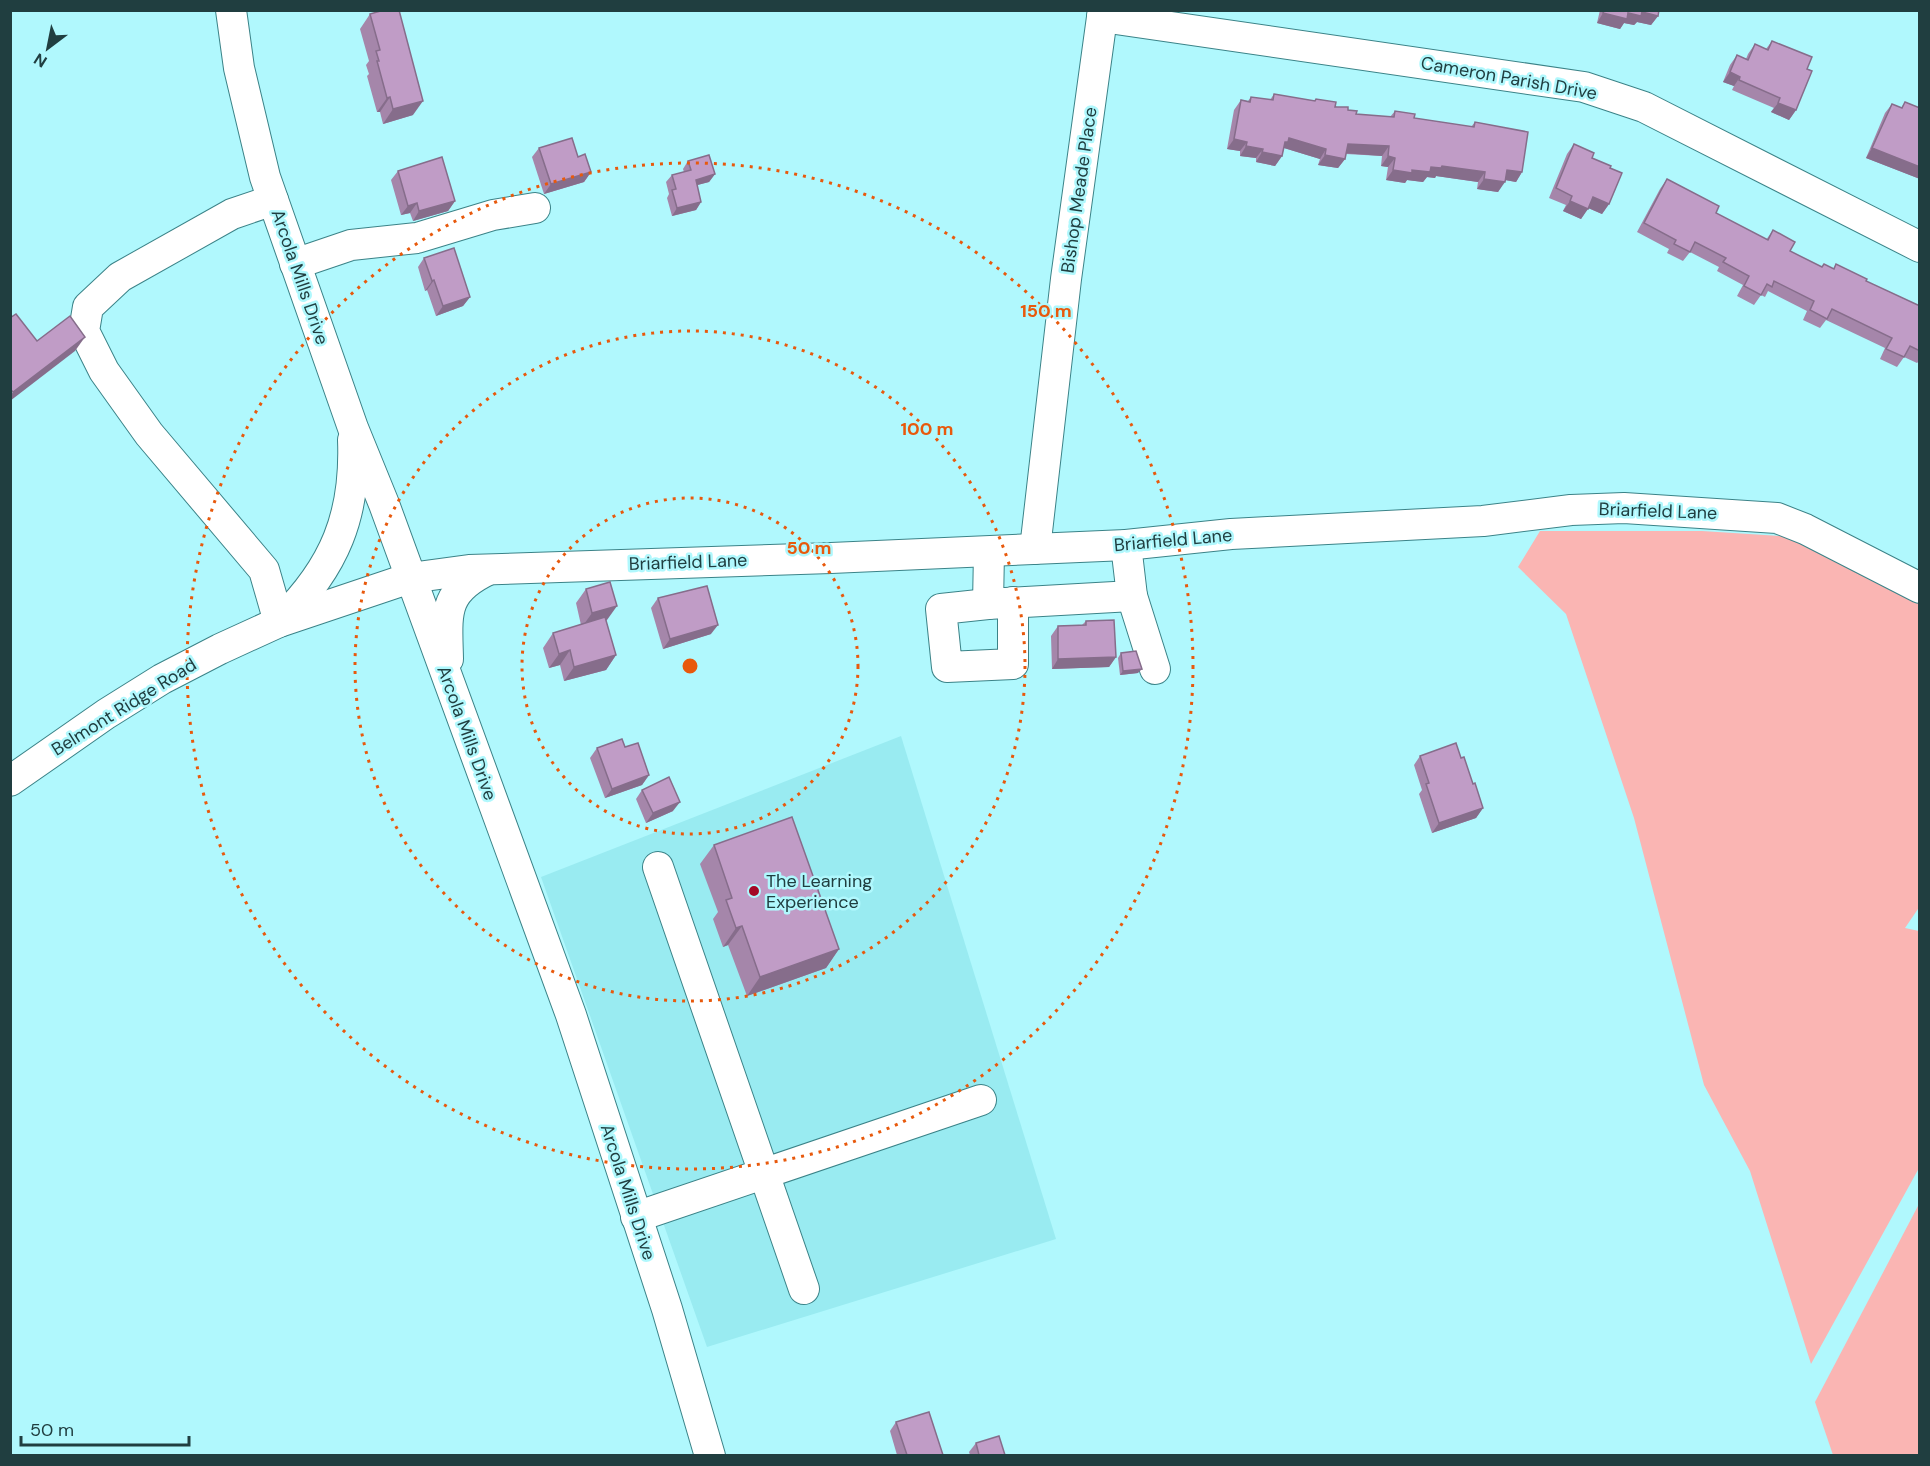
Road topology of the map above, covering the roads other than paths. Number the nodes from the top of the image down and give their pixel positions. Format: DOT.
graph roads {
  1 [pos="231,10"];
  2 [pos="1103,14"];
  3 [pos="273,200"];
  4 [pos="535,208"];
  5 [pos="1920,247"];
  6 [pos="295,264"];
  7 [pos="353,428"];
  8 [pos="1126,545"];
  9 [pos="1035,549"];
  10 [pos="989,552"];
  11 [pos="492,568"];
  12 [pos="410,578"];
  13 [pos="1920,588"];
  14 [pos="1132,596"];
  15 [pos="279,622"];
  16 [pos="1155,669"];
  17 [pos="448,683"];
  18 [pos="10,781"];
  19 [pos="658,867"];
  20 [pos="981,1100"];
  21 [pos="765,1174"];
  22 [pos="636,1217"];
  23 [pos="804,1289"];
  24 [pos="710,1455"];
  1 -- 3 [label="street, Arcola Mills Drive"];
  2 -- 5 [label="street, Cameron Parish Drive"];
  2 -- 9 [label="street, Bishop Meade Place"];
  3 -- 6 [label="street, Arcola Mills Drive"];
  3 -- 15 [label="street"];
  4 -- 6 [label="street"];
  6 -- 7 [label="street, Arcola Mills Drive"];
  7 -- 12 [label="street, Arcola Mills Drive"];
  7 -- 15 [label="street"];
  8 -- 9 [label="street, Briarfield Lane"];
  8 -- 13 [label="street, Briarfield Lane"];
  8 -- 14 [label="street"];
  9 -- 10 [label="street, Briarfield Lane"];
  10 -- 11 [label="street, Briarfield Lane"];
  10 -- 14 [label="street"];
  11 -- 12 [label="street, Briarfield Lane"];
  11 -- 17 [label="street"];
  12 -- 15 [label="street, Belmont Ridge Road"];
  12 -- 17 [label="street, Arcola Mills Drive"];
  14 -- 16 [label="street"];
  15 -- 18 [label="street, Belmont Ridge Road"];
  17 -- 22 [label="street, Arcola Mills Drive"];
  19 -- 21 [label="street"];
  20 -- 21 [label="street"];
  21 -- 22 [label="street"];
  21 -- 23 [label="street"];
  22 -- 24 [label="street, Arcola Mills Drive"];
}
